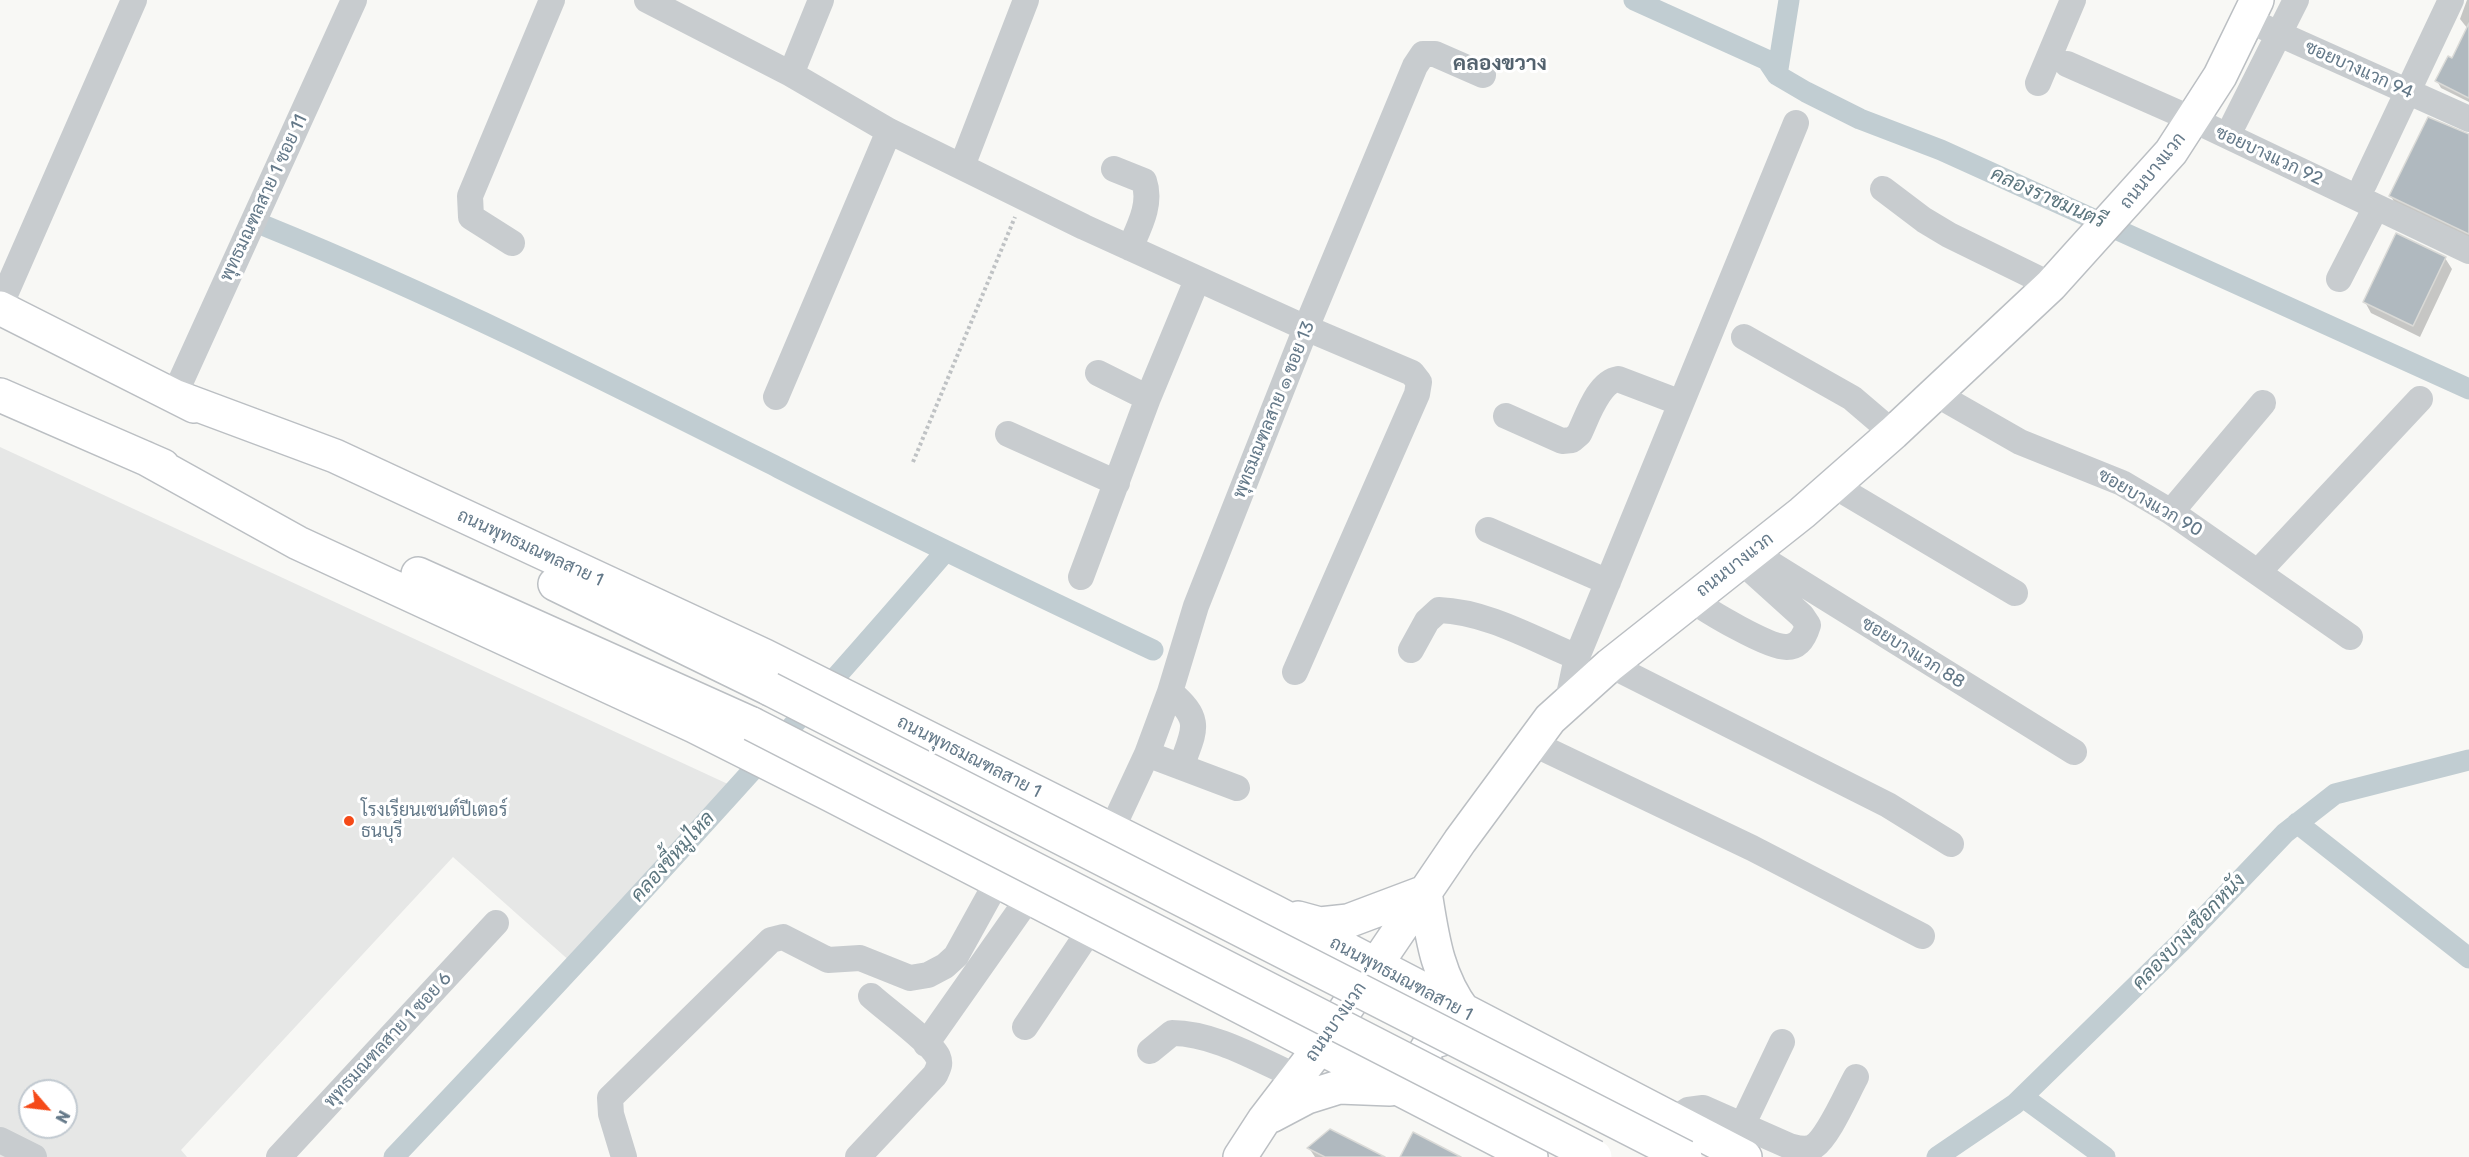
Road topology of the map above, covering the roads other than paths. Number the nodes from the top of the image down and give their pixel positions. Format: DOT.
graph roads {
  1 [pos="134,0"];
  2 [pos="354,0"];
  3 [pos="552,0"];
  4 [pos="820,0"];
  5 [pos="1026,0"];
  6 [pos="2073,0"];
  7 [pos="2296,0"];
  8 [pos="2451,0"];
  9 [pos="658,2"];
  10 [pos="2253,10"];
  11 [pos="2280,34"];
  12 [pos="2067,64"];
  13 [pos="791,74"];
  14 [pos="1483,75"];
  15 [pos="2038,83"];
  16 [pos="2407,92"];
  17 [pos="2469,119"];
  18 [pos="2193,120"];
  19 [pos="1797,123"];
  20 [pos="2234,123"];
  21 [pos="889,131"];
  22 [pos="962,166"];
  23 [pos="1114,169"];
  24 [pos="2364,184"];
  25 [pos="1883,189"];
  26 [pos="2376,207"];
  27 [pos="512,243"];
  28 [pos="1130,249"];
  29 [pos="2469,251"];
  30 [pos="2061,275"];
  31 [pos="2339,279"];
  32 [pos="1197,280"];
  33 [pos="0,307"];
  34 [pos="1306,328"];
  35 [pos="1744,337"];
  36 [pos="1098,373"];
  37 [pos="1936,394"];
  38 [pos="0,395"];
  39 [pos="174,396"];
  40 [pos="776,397"];
  41 [pos="1148,398"];
  42 [pos="2420,399"];
  43 [pos="1681,403"];
  44 [pos="2263,403"];
  45 [pos="1506,416"];
  46 [pos="1008,434"];
  47 [pos="1893,434"];
  48 [pos="145,458"];
  49 [pos="1117,483"];
  50 [pos="1833,485"];
  51 [pos="2171,512"];
  52 [pos="1488,530"];
  53 [pos="1748,554"];
  54 [pos="2258,572"];
  55 [pos="1081,577"];
  56 [pos="1608,582"];
  57 [pos="2015,593"];
  58 [pos="1691,599"];
  59 [pos="2350,637"];
  60 [pos="1411,650"];
  61 [pos="1577,657"];
  62 [pos="1610,665"];
  63 [pos="1295,672"];
  64 [pos="1170,692"];
  65 [pos="1568,700"];
  66 [pos="1532,743"];
  67 [pos="2074,752"];
  68 [pos="1147,754"];
  69 [pos="1181,767"];
  70 [pos="1237,788"];
  71 [pos="1112,829"];
  72 [pos="1951,844"];
  73 [pos="1210,879"];
  74 [pos="998,880"];
  75 [pos="1425,892"];
  76 [pos="1030,896"];
  77 [pos="1273,911"];
  78 [pos="496,923"];
  79 [pos="1092,927"];
  80 [pos="1922,936"];
  81 [pos="1154,960"];
  82 [pos="1376,965"];
  83 [pos="870,996"];
  84 [pos="1465,1013"];
  85 [pos="1025,1027"];
  86 [pos="1782,1042"];
  87 [pos="926,1044"];
  88 [pos="1320,1047"];
  89 [pos="1150,1051"];
  90 [pos="1564,1064"];
  91 [pos="1297,1077"];
  92 [pos="1856,1077"];
  93 [pos="1402,1090"];
  94 [pos="1264,1120"];
  95 [pos="0,1140"];
  96 [pos="1743,1141"];
  97 [pos="34,1157"];
  98 [pos="279,1157"];
  99 [pos="624,1157"];
  100 [pos="858,1157"];
  101 [pos="1240,1157"];
  102 [pos="1531,1157"];
  103 [pos="1536,1157"];
  104 [pos="1595,1157"];
  105 [pos="1685,1157"];
  1 -- 33 [label="street"];
  2 -- 39 [label="street, พุทธมณฑลสาย 1 ซอย 11"];
  3 -- 27 [label="street"];
  4 -- 13 [label="street"];
  5 -- 22 [label="street"];
  6 -- 15 [label="street"];
  7 -- 11 [label="street"];
  8 -- 16 [label="street"];
  9 -- 13 [label="street"];
  10 -- 11 [label="street, ซอยบางแวก 94"];
  10 -- 18 [label="main road, ถนนบางแวก"];
  11 -- 16 [label="street, ซอยบางแวก 94"];
  11 -- 20 [label="street"];
  12 -- 18 [label="street, ซอยบางแวก 92"];
  13 -- 21 [label="street"];
  14 -- 34 [label="street, พุทธมณฑลสาย ๑ ซอย 13"];
  16 -- 17 [label="street, ซอยบางแวก 94"];
  16 -- 24 [label="street"];
  18 -- 26 [label="street, ซอยบางแวก 92"];
  18 -- 30 [label="main road, ถนนบางแวก"];
  19 -- 43 [label="street"];
  21 -- 22 [label="street"];
  21 -- 40 [label="street"];
  22 -- 28 [label="street"];
  23 -- 28 [label="street"];
  25 -- 30 [label="street"];
  26 -- 29 [label="street, ซอยบางแวก 92"];
  26 -- 31 [label="street"];
  28 -- 32 [label="street"];
  30 -- 37 [label="main road, ถนนบางแวก"];
  32 -- 34 [label="street"];
  32 -- 41 [label="street"];
  33 -- 39 [label="main road, ถนนพุทธมณฑลสาย 1"];
  34 -- 63 [label="street"];
  34 -- 64 [label="street, พุทธมณฑลสาย ๑ ซอย 13"];
  35 -- 47 [label="street"];
  36 -- 41 [label="street"];
  37 -- 47 [label="main road, ถนนบางแวก"];
  37 -- 51 [label="street, ซอยบางแวก 90"];
  38 -- 48 [label="main road"];
  39 -- 71 [label="main road, ถนนพุทธมณฑลสาย 1"];
  39 -- 105 [label="main road, ถนนพุทธมณฑลสาย 1, bridge"];
  41 -- 49 [label="street"];
  42 -- 54 [label="street"];
  43 -- 45 [label="street"];
  43 -- 56 [label="street"];
  44 -- 51 [label="street"];
  46 -- 49 [label="street"];
  47 -- 50 [label="main road, ถนนบางแวก"];
  48 -- 74 [label="main road"];
  48 -- 104 [label="main road, bridge"];
  49 -- 55 [label="street"];
  50 -- 53 [label="main road, ถนนบางแวก"];
  50 -- 57 [label="street"];
  51 -- 54 [label="street, ซอยบางแวก 90"];
  52 -- 56 [label="street"];
  53 -- 58 [label="main road, ถนนบางแวก"];
  53 -- 58 [label="street"];
  53 -- 67 [label="street, ซอยบางแวก 88"];
  54 -- 59 [label="street, ซอยบางแวก 90"];
  56 -- 61 [label="street"];
  58 -- 62 [label="main road, ถนนบางแวก"];
  60 -- 61 [label="street"];
  61 -- 65 [label="street"];
  62 -- 65 [label="main road, ถนนบางแวก"];
  62 -- 72 [label="street"];
  64 -- 68 [label="street, พุทธมณฑลสาย ๑ ซอย 13"];
  64 -- 69 [label="street"];
  65 -- 66 [label="main road, ถนนบางแวก"];
  66 -- 75 [label="main road, ถนนบางแวก"];
  66 -- 80 [label="street"];
  68 -- 69 [label="street"];
  68 -- 71 [label="street, พุทธมณฑลสาย ๑ ซอย 13"];
  69 -- 70 [label="street"];
  71 -- 73 [label="main road, ถนนพุทธมณฑลสาย 1"];
  73 -- 77 [label="main road, ถนนพุทธมณฑลสาย 1"];
  73 -- 81 [label="main road"];
  74 -- 76 [label="main road"];
  74 -- 99 [label="street"];
  75 -- 77 [label="main road"];
  75 -- 82 [label="main road, ถนนบางแวก"];
  75 -- 84 [label="main road"];
  76 -- 79 [label="main road"];
  76 -- 87 [label="street"];
  77 -- 82 [label="main road, ถนนพุทธมณฑลสาย 1"];
  78 -- 98 [label="street, พุทธมณฑลสาย 1 ซอย 6"];
  79 -- 81 [label="main road"];
  79 -- 85 [label="street"];
  81 -- 88 [label="main road"];
  82 -- 84 [label="main road, ถนนพุทธมณฑลสาย 1"];
  82 -- 88 [label="main road, ถนนบางแวก"];
  83 -- 87 [label="street"];
  84 -- 90 [label="main road, ถนนพุทธมณฑลสาย 1"];
  86 -- 96 [label="street"];
  87 -- 100 [label="street"];
  88 -- 91 [label="main road, ถนนบางแวก"];
  88 -- 93 [label="main road"];
  89 -- 91 [label="street"];
  90 -- 96 [label="main road, ถนนพุทธมณฑลสาย 1"];
  90 -- 103 [label="main road"];
  91 -- 94 [label="main road, ถนนบางแวก"];
  92 -- 96 [label="street"];
  93 -- 94 [label="main road"];
  93 -- 102 [label="main road"];
  94 -- 101 [label="main road, ถนนบางแวก"];
  95 -- 97 [label="street"];
}
